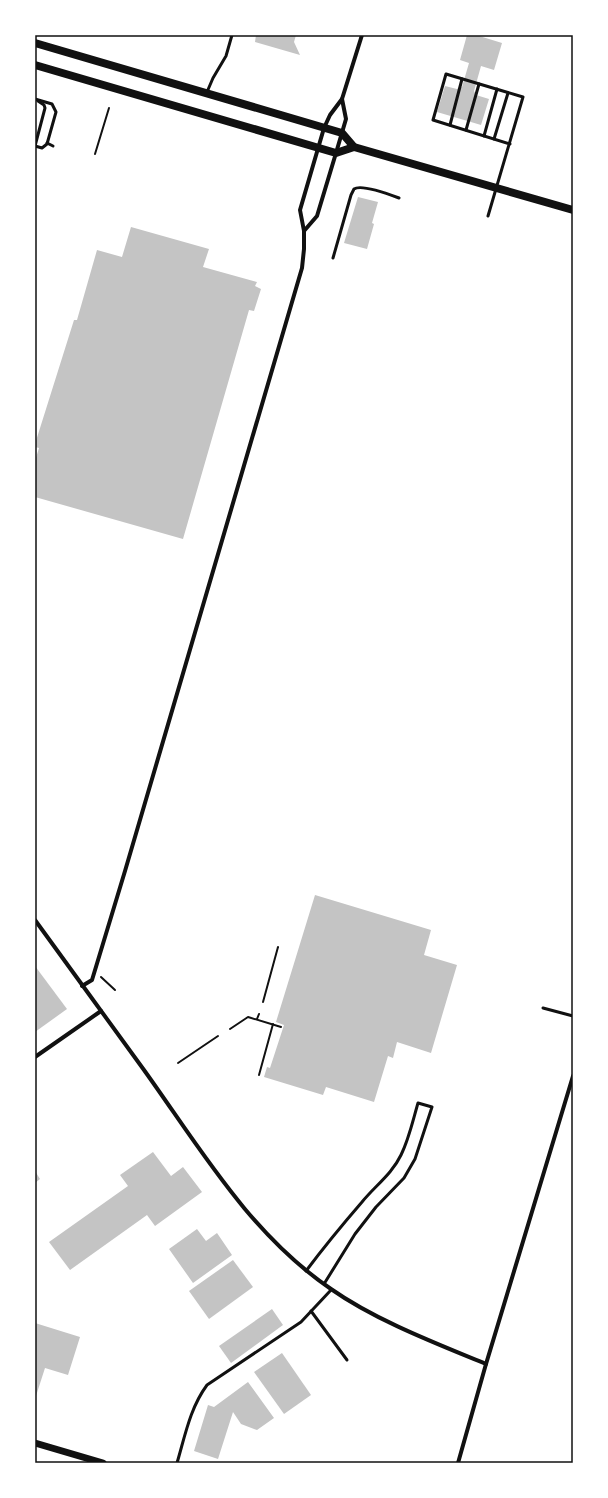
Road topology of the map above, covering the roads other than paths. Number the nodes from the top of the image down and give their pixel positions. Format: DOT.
graph roads {
  1 [pos="232,35"];
  2 [pos="362,35"];
  3 [pos="35,43"];
  4 [pos="35,65"];
  5 [pos="462,79"];
  6 [pos="479,84"];
  7 [pos="497,89"];
  8 [pos="508,93"];
  9 [pos="207,94"];
  10 [pos="35,99"];
  11 [pos="342,99"];
  12 [pos="450,125"];
  13 [pos="324,128"];
  14 [pos="466,130"];
  15 [pos="342,133"];
  16 [pos="484,136"];
  17 [pos="494,139"];
  18 [pos="47,143"];
  19 [pos="510,144"];
  20 [pos="35,146"];
  21 [pos="53,146"];
  22 [pos="354,147"];
  23 [pos="318,148"];
  24 [pos="336,153"];
  25 [pos="497,188"];
  26 [pos="399,198"];
  27 [pos="573,210"];
  28 [pos="488,216"];
  29 [pos="304,231"];
  30 [pos="333,258"];
  31 [pos="35,920"];
  32 [pos="82,986"];
  33 [pos="543,1008"];
  34 [pos="101,1011"];
  35 [pos="573,1016"];
  36 [pos="35,1057"];
  37 [pos="573,1076"];
  38 [pos="306,1271"];
  39 [pos="324,1284"];
  40 [pos="331,1290"];
  41 [pos="312,1311"];
  42 [pos="347,1360"];
  43 [pos="486,1364"];
  44 [pos="35,1443"];
  45 [pos="103,1463"];
  46 [pos="177,1463"];
  47 [pos="458,1463"];
  1 -- 9 [label="lane"];
  2 -- 11 [label="street"];
  3 -- 9 [label="main road"];
  4 -- 23 [label="main road"];
  5 -- 6 [label="lane"];
  5 -- 12 [label="lane"];
  5 -- 12 [label="lane"];
  6 -- 7 [label="lane"];
  6 -- 14 [label="lane"];
  7 -- 8 [label="lane"];
  7 -- 16 [label="lane"];
  8 -- 17 [label="lane"];
  8 -- 19 [label="lane"];
  9 -- 13 [label="main road"];
  10 -- 18 [label="lane"];
  10 -- 20 [label="lane"];
  11 -- 13 [label="street"];
  11 -- 15 [label="street"];
  12 -- 14 [label="lane"];
  13 -- 15 [label="main road"];
  13 -- 23 [label="street"];
  14 -- 16 [label="lane"];
  15 -- 22 [label="main road"];
  15 -- 24 [label="street"];
  16 -- 17 [label="lane"];
  17 -- 19 [label="lane"];
  18 -- 20 [label="lane"];
  18 -- 21 [label="lane"];
  19 -- 25 [label="lane"];
  22 -- 24 [label="main road"];
  22 -- 25 [label="main road"];
  23 -- 24 [label="main road"];
  23 -- 29 [label="street"];
  24 -- 29 [label="street"];
  25 -- 27 [label="main road"];
  25 -- 28 [label="lane"];
  26 -- 30 [label="lane"];
  29 -- 32 [label="street"];
  31 -- 32 [label="street"];
  32 -- 34 [label="street"];
  33 -- 35 [label="lane"];
  34 -- 36 [label="street"];
  34 -- 38 [label="street"];
  37 -- 43 [label="street"];
  38 -- 39 [label="street"];
  38 -- 39 [label="lane"];
  39 -- 40 [label="street"];
  40 -- 41 [label="lane"];
  40 -- 43 [label="street"];
  41 -- 42 [label="lane"];
  41 -- 46 [label="lane"];
  43 -- 47 [label="street"];
  44 -- 45 [label="street"];
}
